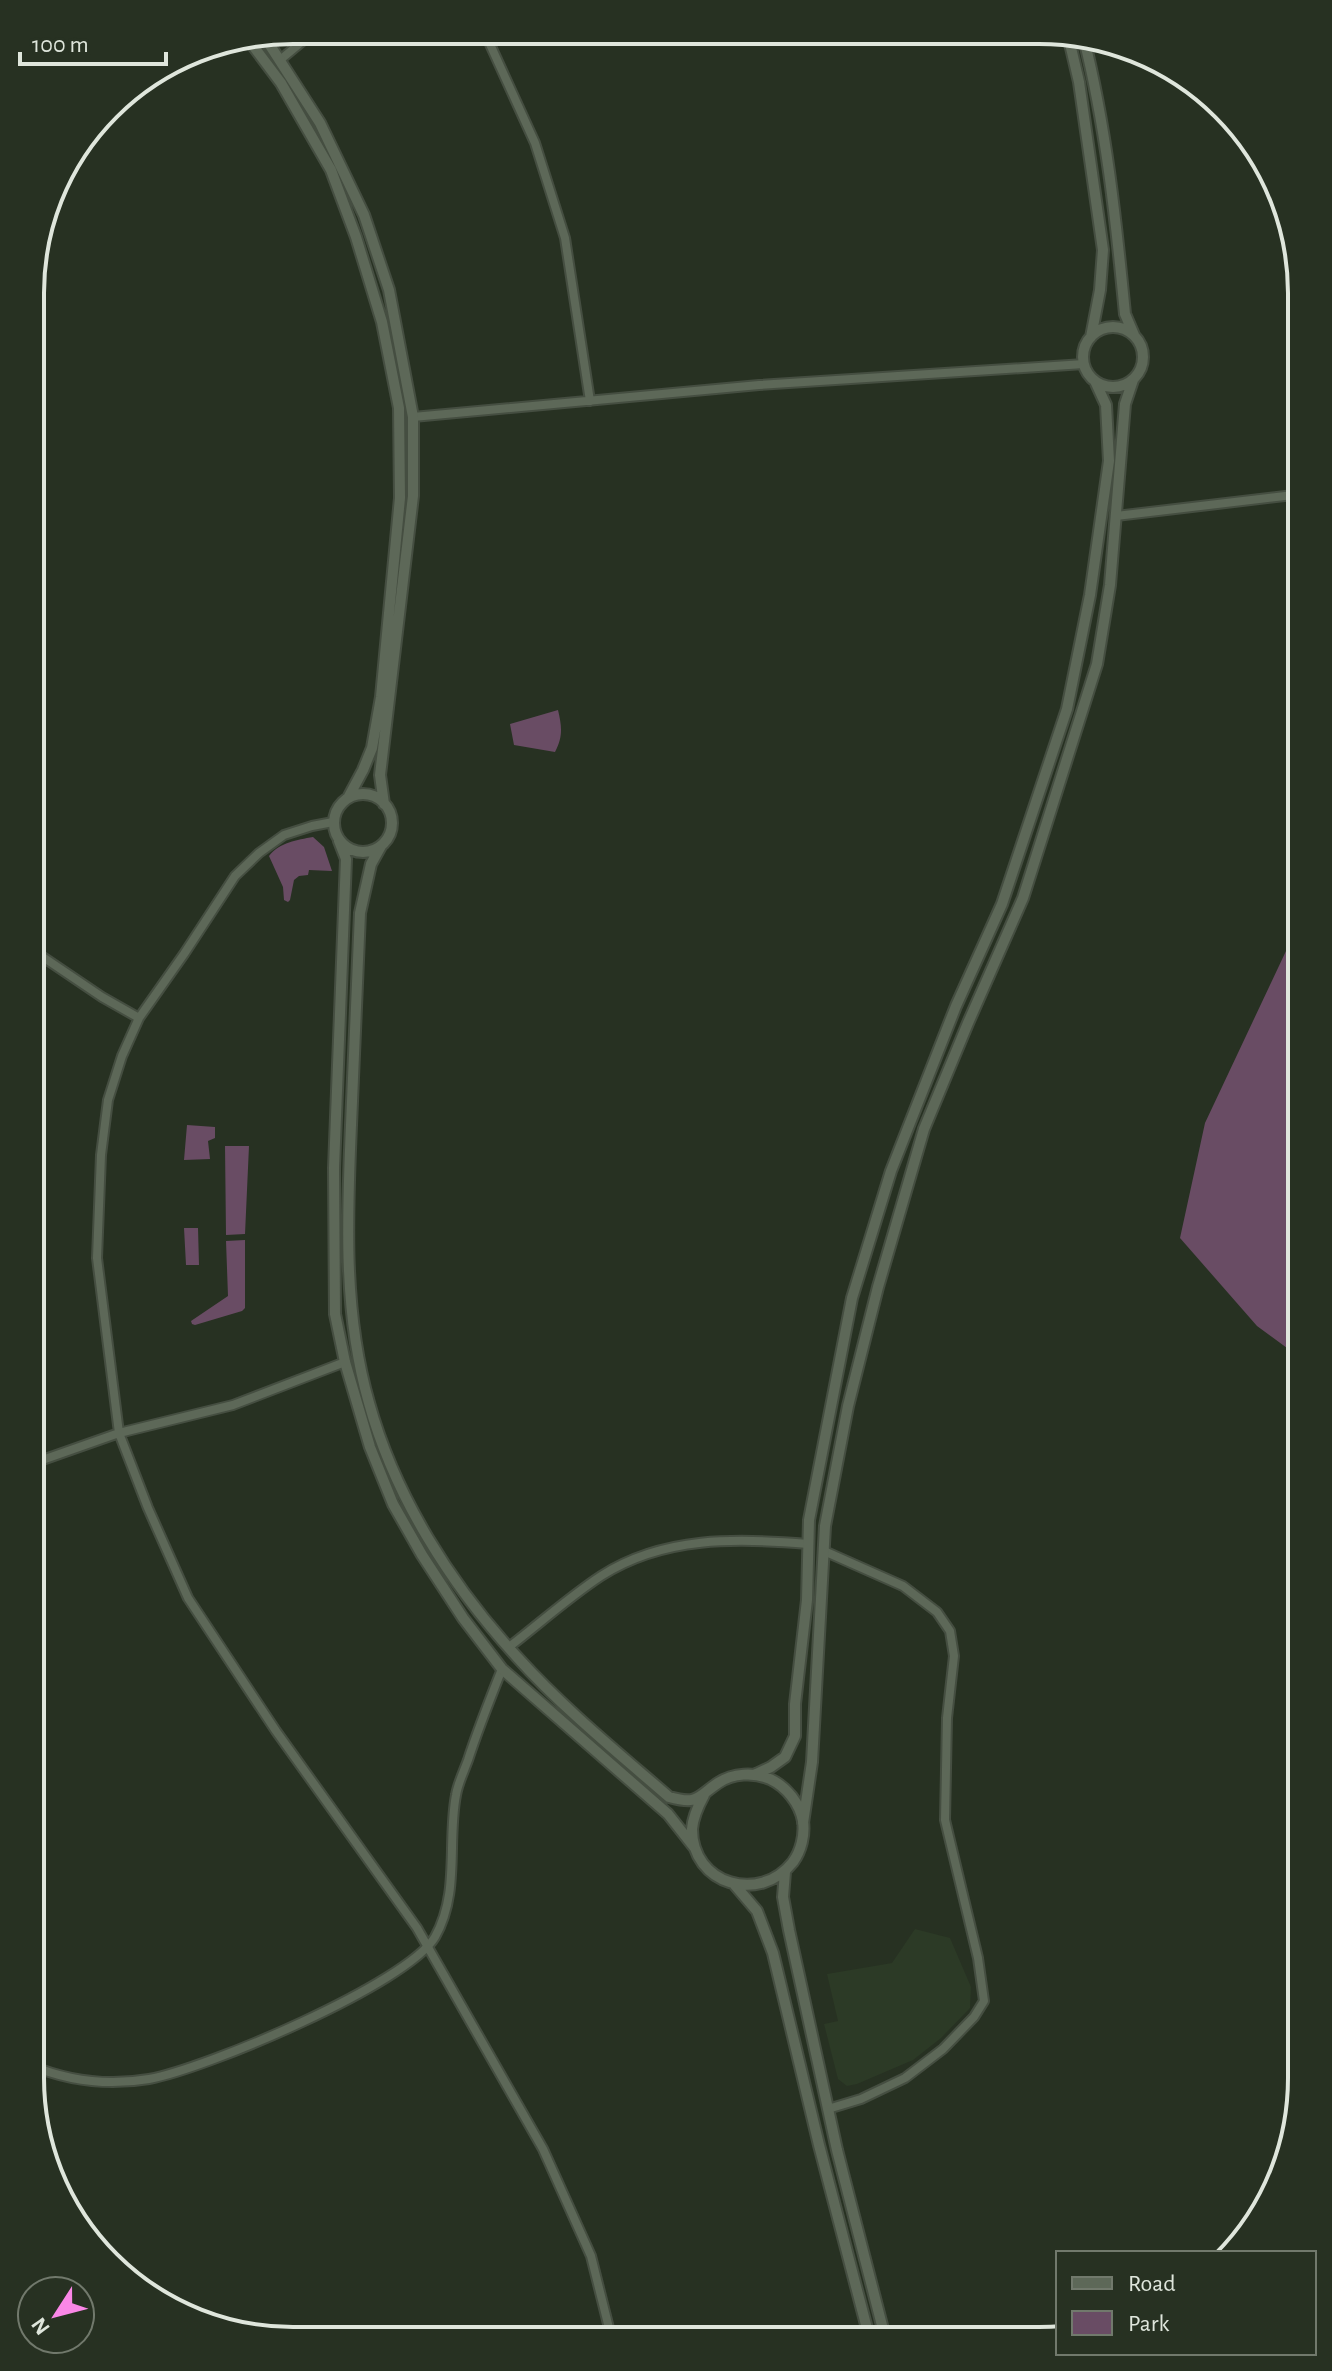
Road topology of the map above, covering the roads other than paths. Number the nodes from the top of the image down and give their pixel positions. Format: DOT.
graph roads {
  1 [pos="298,45"];
  2 [pos="490,45"];
  3 [pos="271,46"];
  4 [pos="1071,46"];
  5 [pos="255,48"];
  6 [pos="1086,49"];
  7 [pos="280,60"];
  8 [pos="1134,335"];
  9 [pos="1091,337"];
  10 [pos="1084,364"];
  11 [pos="1133,380"];
  12 [pos="1095,381"];
  13 [pos="590,401"];
  14 [pos="413,417"];
  15 [pos="1288,496"];
  16 [pos="1116,516"];
  17 [pos="348,798"];
  18 [pos="384,804"];
  19 [pos="333,822"];
  20 [pos="339,841"];
  21 [pos="381,846"];
  22 [pos="44,958"];
  23 [pos="139,1018"];
  24 [pos="345,1362"];
  25 [pos="119,1433"];
  26 [pos="44,1459"];
  27 [pos="808,1544"];
  28 [pos="824,1551"];
  29 [pos="509,1647"];
  30 [pos="502,1669"];
  31 [pos="754,1775"];
  32 [pos="704,1795"];
  33 [pos="803,1823"];
  34 [pos="695,1848"];
  35 [pos="785,1872"];
  36 [pos="734,1884"];
  37 [pos="428,1945"];
  38 [pos="44,2069"];
  39 [pos="828,2109"];
  40 [pos="609,2327"];
  41 [pos="867,2327"];
  42 [pos="882,2327"];
  1 -- 7 [label="street"];
  2 -- 13 [label="street"];
  3 -- 7 [label="street"];
  4 -- 9 [label="street"];
  5 -- 17 [label="street"];
  6 -- 8 [label="street"];
  7 -- 14 [label="street"];
  8 -- 9 [label="street"];
  8 -- 11 [label="street"];
  9 -- 10 [label="street"];
  10 -- 12 [label="street"];
  10 -- 13 [label="street"];
  11 -- 12 [label="street"];
  11 -- 16 [label="street"];
  12 -- 27 [label="street"];
  13 -- 14 [label="street"];
  14 -- 18 [label="street"];
  15 -- 16 [label="street"];
  16 -- 28 [label="street"];
  17 -- 18 [label="street"];
  17 -- 19 [label="street"];
  18 -- 21 [label="street"];
  19 -- 20 [label="street"];
  19 -- 23 [label="street"];
  20 -- 21 [label="street"];
  20 -- 24 [label="street"];
  21 -- 29 [label="street"];
  22 -- 23 [label="street"];
  23 -- 25 [label="street"];
  24 -- 25 [label="street"];
  24 -- 30 [label="street"];
  25 -- 26 [label="street"];
  25 -- 37 [label="street"];
  27 -- 29 [label="street"];
  27 -- 31 [label="street"];
  28 -- 33 [label="street"];
  28 -- 39 [label="street"];
  29 -- 32 [label="street"];
  30 -- 34 [label="street"];
  30 -- 37 [label="street"];
  31 -- 32 [label="street"];
  31 -- 33 [label="street"];
  32 -- 34 [label="street"];
  33 -- 35 [label="street"];
  34 -- 36 [label="street"];
  35 -- 36 [label="street"];
  35 -- 39 [label="street"];
  36 -- 41 [label="street"];
  37 -- 38 [label="street"];
  37 -- 40 [label="street"];
  39 -- 42 [label="street"];
}
